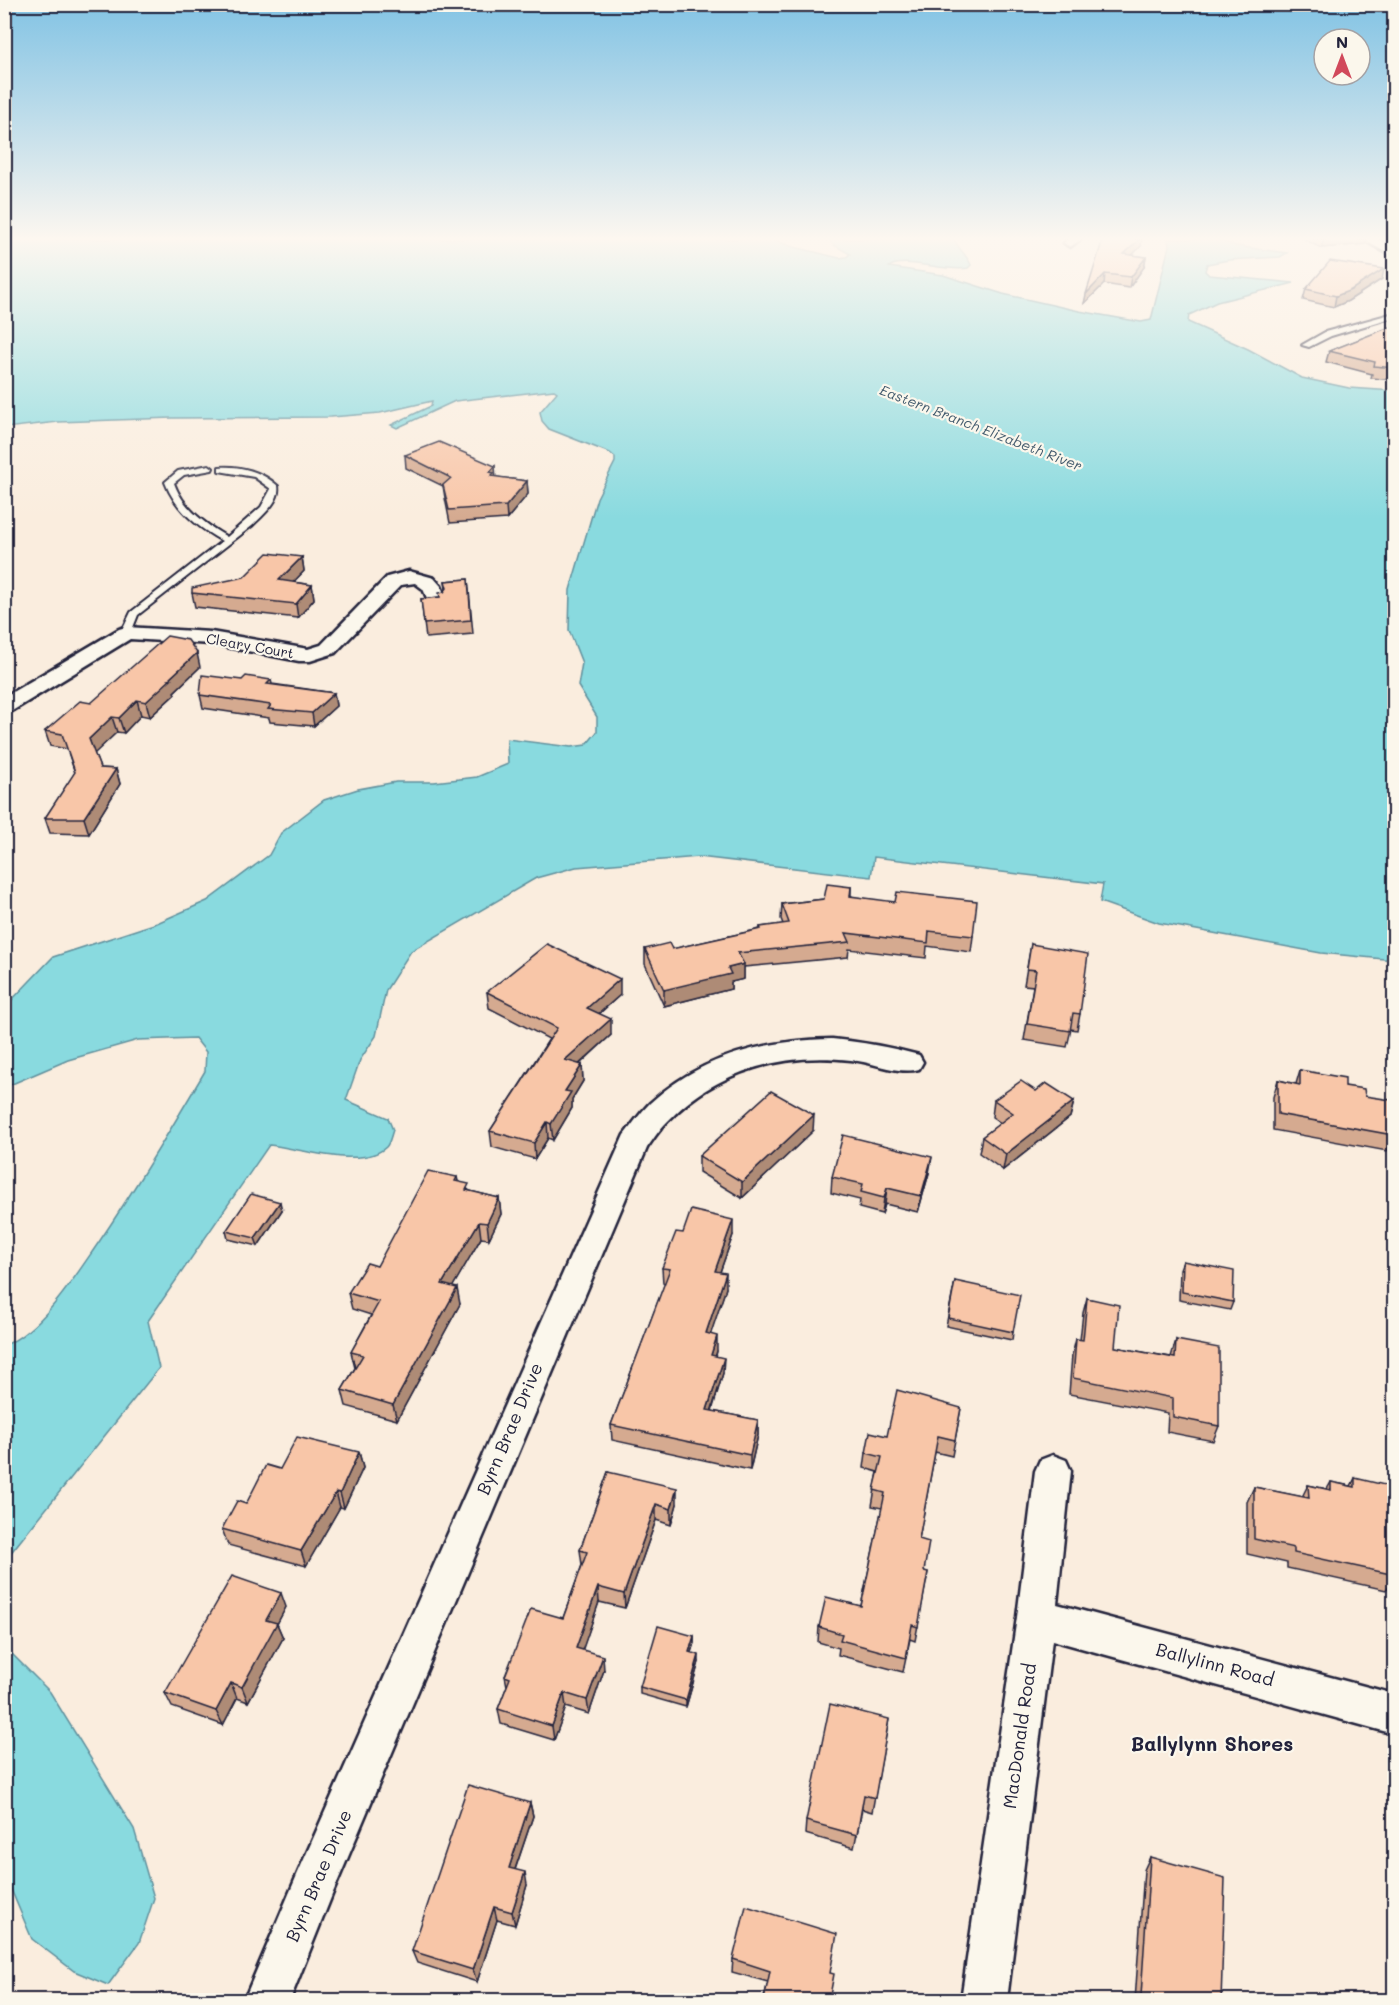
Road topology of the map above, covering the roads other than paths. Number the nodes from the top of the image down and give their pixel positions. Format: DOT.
graph roads {
  1 [pos="1333,333"];
  2 [pos="1306,345"];
  3 [pos="209,468"];
  4 [pos="222,469"];
  5 [pos="228,541"];
  6 [pos="437,600"];
  7 [pos="126,633"];
  8 [pos="4,706"];
  9 [pos="909,1062"];
  10 [pos="1053,1471"];
  11 [pos="1036,1617"];
  12 [pos="1395,1714"];
  13 [pos="267,2001"];
  14 [pos="984,2001"];
  1 -- 2 [label="lane"];
  3 -- 5 [label="lane"];
  4 -- 5 [label="lane"];
  5 -- 7 [label="lane"];
  6 -- 7 [label="street, Cleary Court"];
  7 -- 8 [label="street"];
  9 -- 13 [label="street, Byrn Brae Drive"];
  10 -- 11 [label="street, MacDonald Road"];
  11 -- 12 [label="street, Ballylinn Road"];
  11 -- 14 [label="street, MacDonald Road"];
}
